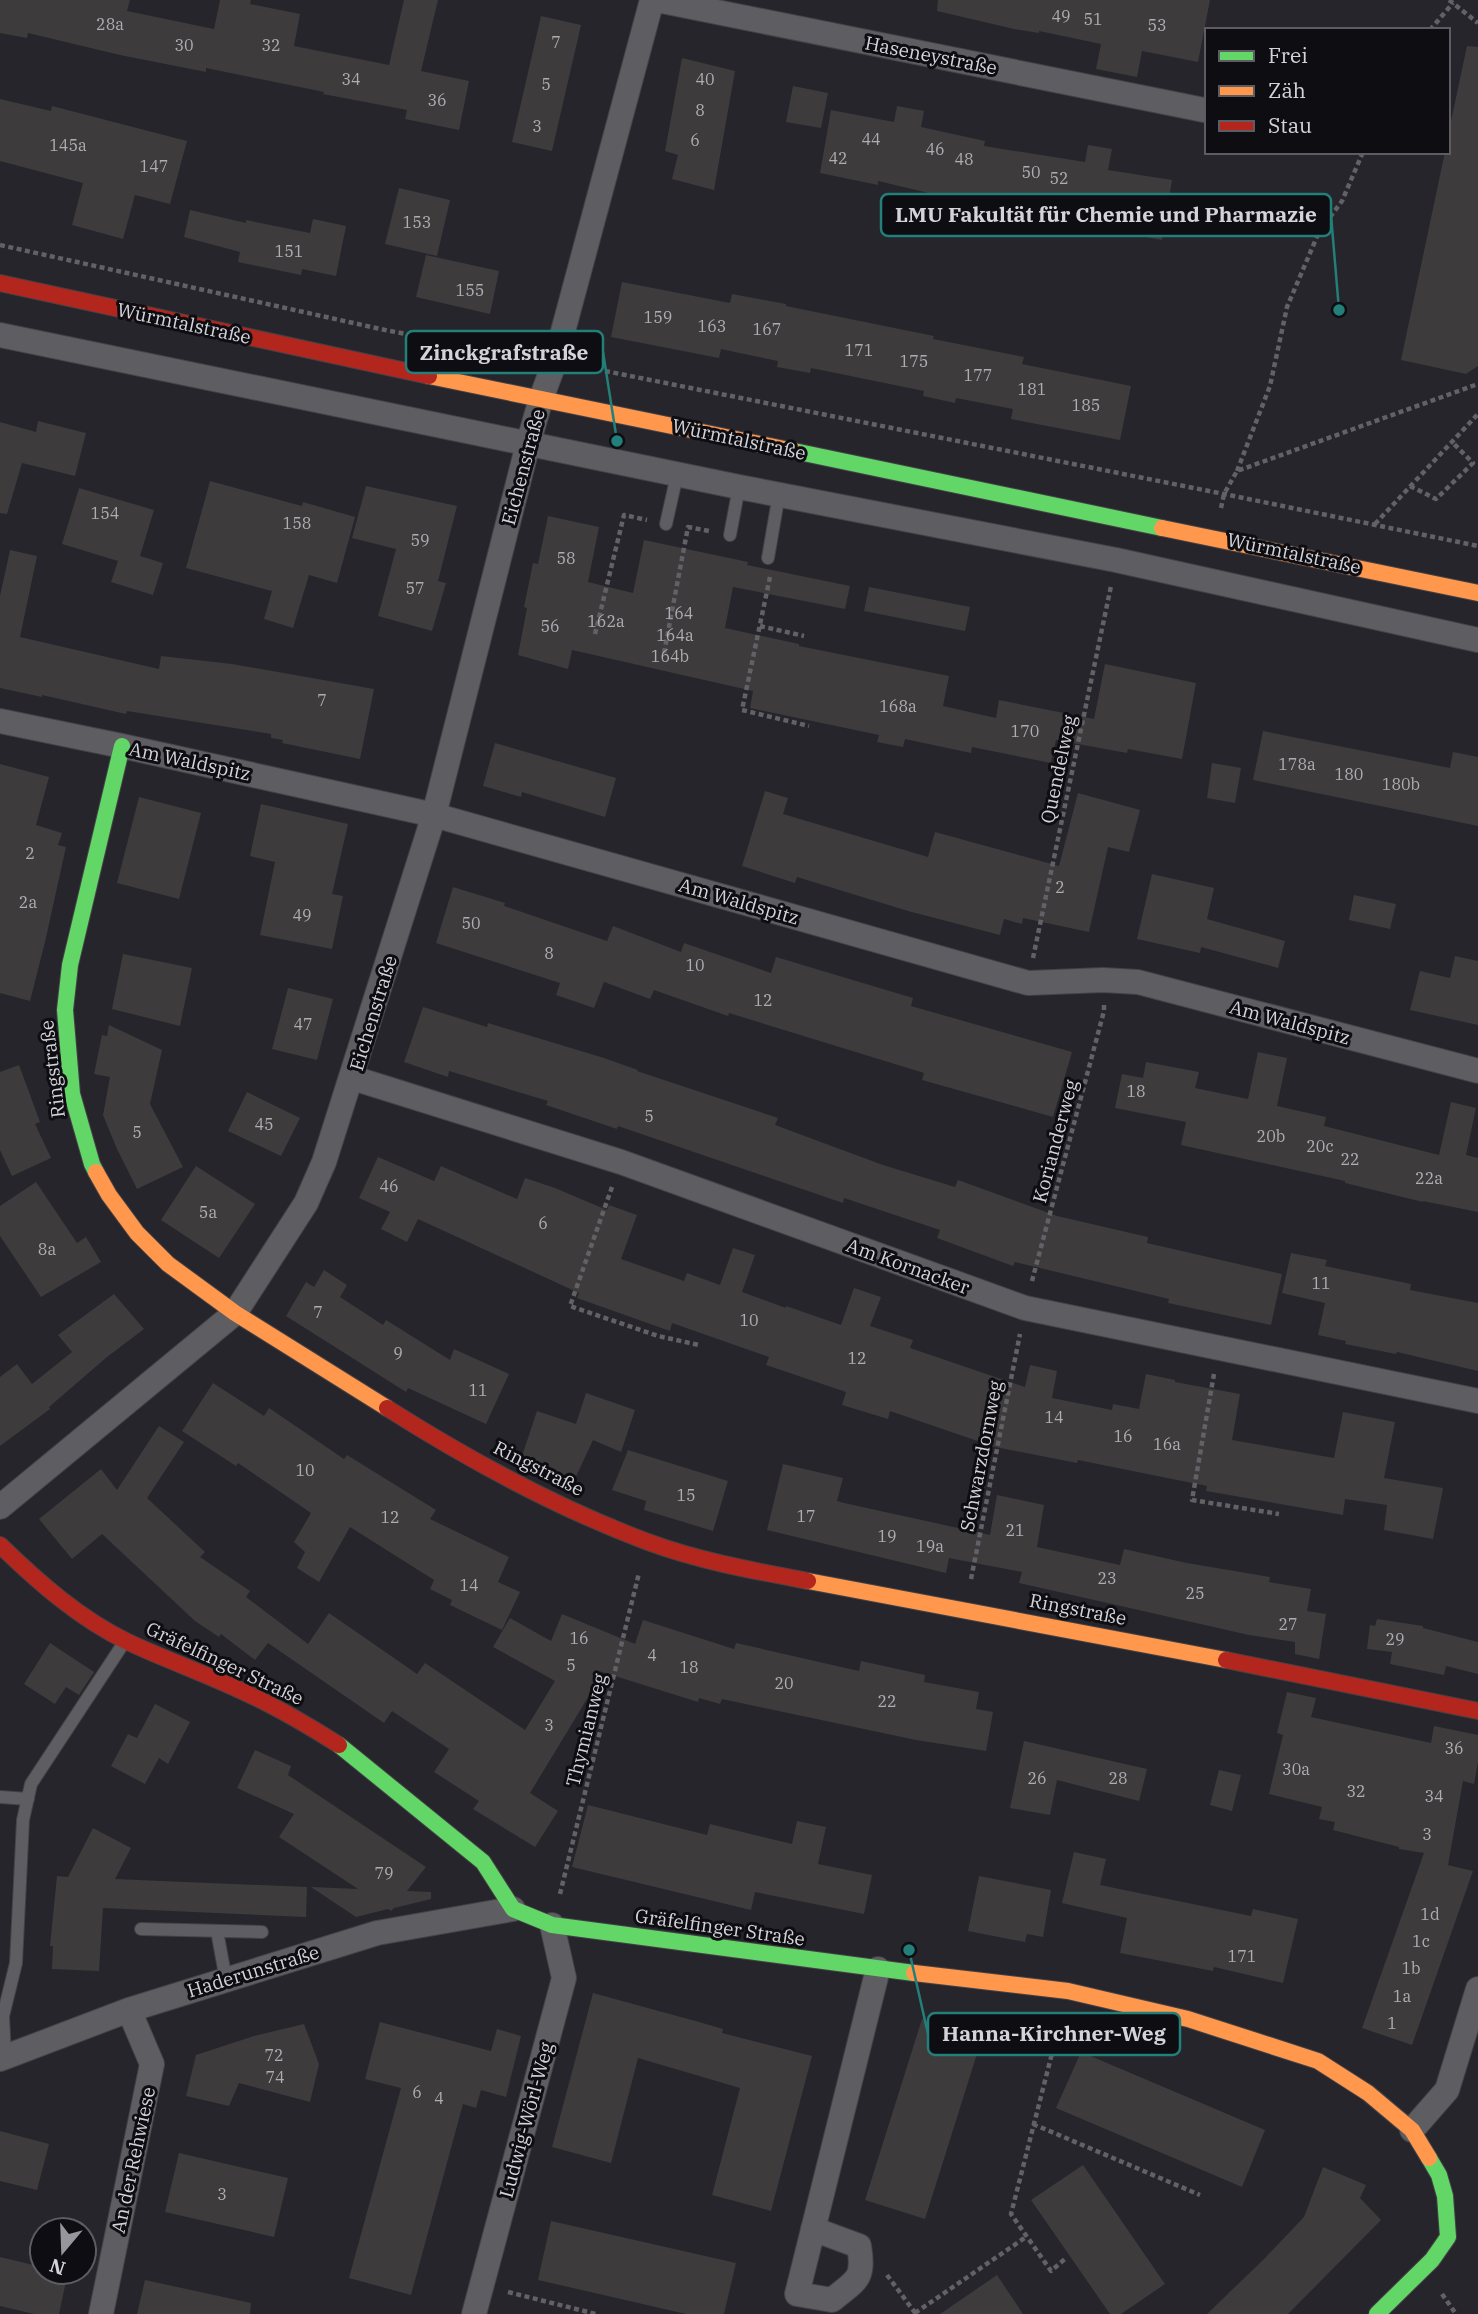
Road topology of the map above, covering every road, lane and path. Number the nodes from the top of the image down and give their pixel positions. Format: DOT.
graph roads {
  1 [pos="652,0"];
  2 [pos="657,0"];
  3 [pos="1451,1"];
  4 [pos="1478,23"];
  5 [pos="1431,28"];
  6 [pos="1204,110"];
  7 [pos="1362,154"];
  8 [pos="0,245"];
  9 [pos="0,283"];
  10 [pos="0,335"];
  11 [pos="555,361"];
  12 [pos="1478,384"];
  13 [pos="541,399"];
  14 [pos="1478,414"];
  15 [pos="1452,442"];
  16 [pos="527,444"];
  17 [pos="1237,471"];
  18 [pos="677,475"];
  19 [pos="1410,486"];
  20 [pos="739,487"];
  21 [pos="779,494"];
  22 [pos="1224,494"];
  23 [pos="666,524"];
  24 [pos="1374,525"];
  25 [pos="730,535"];
  26 [pos="1214,536"];
  27 [pos="1478,546"];
  28 [pos="768,558"];
  29 [pos="1116,561"];
  30 [pos="771,574"];
  31 [pos="1478,593"];
  32 [pos="760,626"];
  33 [pos="595,634"];
  34 [pos="804,636"];
  35 [pos="1478,640"];
  36 [pos="664,653"];
  37 [pos="0,721"];
  38 [pos="809,726"];
  39 [pos="122,746"];
  40 [pos="434,814"];
  41 [pos="1102,980"];
  42 [pos="1028,983"];
  43 [pos="1478,1071"];
  44 [pos="353,1079"];
  45 [pos="621,1162"];
  46 [pos="1025,1308"];
  47 [pos="235,1313"];
  48 [pos="699,1345"];
  49 [pos="1219,1346"];
  50 [pos="1478,1401"];
  51 [pos="0,1507"];
  52 [pos="1279,1514"];
  53 [pos="647,1542"];
  54 [pos="0,1545"];
  55 [pos="965,1609"];
  56 [pos="126,1641"];
  57 [pos="1478,1711"];
  58 [pos="0,1797"];
  59 [pos="28,1799"];
  60 [pos="513,1909"];
  61 [pos="552,1925"];
  62 [pos="141,1928"];
  63 [pos="217,1931"];
  64 [pos="262,1932"];
  65 [pos="878,1969"];
  66 [pos="226,1980"];
  67 [pos="1478,1989"];
  68 [pos="1068,1991"];
  69 [pos="129,2010"];
  70 [pos="3,2058"];
  71 [pos="1033,2124"];
  72 [pos="1412,2130"];
  73 [pos="1200,2196"];
  74 [pos="813,2229"];
  75 [pos="1026,2237"];
  76 [pos="1066,2258"];
  77 [pos="863,2266"];
  78 [pos="482,2285"];
  79 [pos="1440,2291"];
  80 [pos="916,2313"];
  81 [pos="102,2314"];
  82 [pos="474,2314"];
  83 [pos="596,2314"];
  84 [pos="1377,2314"];
  85 [pos="1455,2314"];
  1 -- 11 [label="street, Eichenstraße"];
  2 -- 6 [label="street, Haseneystraße"];
  3 -- 4 [label="path"];
  3 -- 5 [label="path"];
  7 -- 17 [label="path"];
  8 -- 11 [label="path"];
  9 -- 13 [label="street, Würmtalstraße"];
  10 -- 16 [label="street"];
  11 -- 13 [label="street, Eichenstraße"];
  11 -- 22 [label="path"];
  12 -- 17 [label="path"];
  13 -- 16 [label="street, Eichenstraße"];
  13 -- 26 [label="street, Würmtalstraße"];
  14 -- 15 [label="path"];
  15 -- 19 [label="path"];
  15 -- 19 [label="path"];
  16 -- 18 [label="street"];
  16 -- 40 [label="street, Eichenstraße"];
  17 -- 22 [label="path"];
  18 -- 20 [label="street"];
  18 -- 23 [label="lane"];
  19 -- 24 [label="path"];
  20 -- 21 [label="street"];
  20 -- 25 [label="lane"];
  21 -- 28 [label="lane"];
  21 -- 29 [label="street"];
  22 -- 24 [label="path"];
  22 -- 26 [label="path"];
  23 -- 33 [label="path"];
  24 -- 27 [label="path"];
  25 -- 36 [label="path"];
  26 -- 31 [label="street, Würmtalstraße"];
  29 -- 35 [label="street"];
  29 -- 42 [label="path, Quendelweg"];
  30 -- 32 [label="path"];
  32 -- 34 [label="path"];
  32 -- 38 [label="path"];
  37 -- 39 [label="street, Am Waldspitz"];
  39 -- 40 [label="street, Am Waldspitz"];
  39 -- 47 [label="street, Ringstraße"];
  40 -- 42 [label="street, Am Waldspitz"];
  40 -- 44 [label="street, Eichenstraße"];
  41 -- 42 [label="street, Am Waldspitz"];
  41 -- 43 [label="street, Am Waldspitz"];
  41 -- 46 [label="path, Korianderweg"];
  44 -- 45 [label="street, Am Kornacker"];
  44 -- 47 [label="street, Eichenstraße"];
  45 -- 46 [label="street, Am Kornacker"];
  45 -- 48 [label="path"];
  46 -- 49 [label="street, Am Kornacker"];
  46 -- 55 [label="path, Schwarzdornweg"];
  47 -- 51 [label="street, Eichenstraße"];
  47 -- 53 [label="street, Ringstraße"];
  49 -- 50 [label="street, Am Kornacker"];
  49 -- 52 [label="path"];
  53 -- 55 [label="street, Ringstraße"];
  53 -- 61 [label="path, Thymianweg"];
  54 -- 56 [label="street, Gräfelfinger Straße"];
  55 -- 57 [label="street, Ringstraße"];
  56 -- 59 [label="lane"];
  56 -- 60 [label="street, Gräfelfinger Straße"];
  58 -- 59 [label="lane"];
  59 -- 70 [label="lane"];
  60 -- 61 [label="street, Gräfelfinger Straße"];
  60 -- 66 [label="street, Haderunstraße"];
  61 -- 65 [label="street, Gräfelfinger Straße"];
  61 -- 78 [label="street, Ludwig-Wörl-Weg"];
  62 -- 63 [label="lane"];
  63 -- 64 [label="lane"];
  63 -- 66 [label="lane"];
  65 -- 68 [label="street, Gräfelfinger Straße"];
  65 -- 74 [label="street"];
  66 -- 69 [label="street, Haderunstraße"];
  67 -- 72 [label="street"];
  68 -- 71 [label="path"];
  68 -- 72 [label="street, Gräfelfinger Straße"];
  69 -- 70 [label="street, Haderunstraße"];
  69 -- 81 [label="street, An der Rehwiese"];
  71 -- 73 [label="path"];
  71 -- 75 [label="path"];
  72 -- 84 [label="street, Gräfelfinger Straße"];
  74 -- 77 [label="street"];
  74 -- 77 [label="street"];
  75 -- 76 [label="path"];
  75 -- 80 [label="path"];
  77 -- 80 [label="path"];
  78 -- 82 [label="street, Ludwig-Wörl-Weg"];
  78 -- 83 [label="path"];
  79 -- 85 [label="path"];
}
